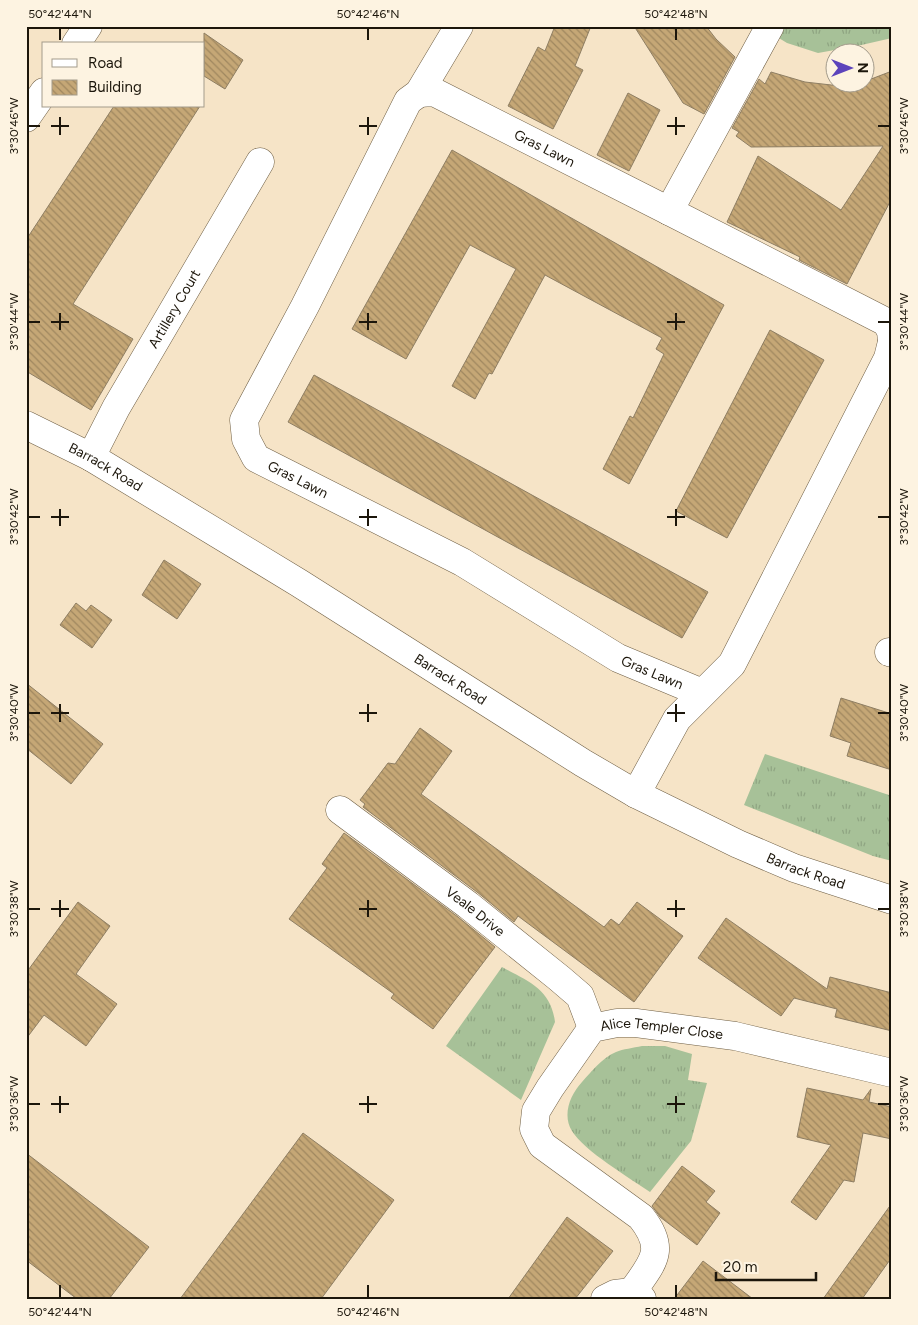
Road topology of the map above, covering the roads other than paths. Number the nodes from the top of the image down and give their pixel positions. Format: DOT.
graph roads {
  1 [pos="88,26"];
  2 [pos="459,26"];
  3 [pos="770,26"];
  4 [pos="77,42"];
  5 [pos="419,93"];
  6 [pos="42,95"];
  7 [pos="26,118"];
  8 [pos="260,162"];
  9 [pos="669,210"];
  10 [pos="892,342"];
  11 [pos="26,425"];
  12 [pos="91,457"];
  13 [pos="702,693"];
  14 [pos="636,794"];
  15 [pos="340,810"];
  16 [pos="892,900"];
  17 [pos="592,1028"];
  18 [pos="892,1073"];
  19 [pos="637,1295"];
  20 [pos="605,1299"];
  1 -- 4 [label="street"];
  2 -- 5 [label="street, Gras Lawn"];
  3 -- 9 [label="street"];
  5 -- 9 [label="street, Gras Lawn"];
  5 -- 13 [label="street, Gras Lawn"];
  6 -- 7 [label="street"];
  8 -- 12 [label="street, Artillery Court"];
  9 -- 10 [label="street, Gras Lawn"];
  10 -- 13 [label="street, Gras Lawn"];
  11 -- 12 [label="street, Barrack Road"];
  12 -- 14 [label="street, Barrack Road"];
  13 -- 14 [label="street, Gras Lawn"];
  14 -- 16 [label="street, Barrack Road"];
  15 -- 17 [label="street, Veale Drive"];
  17 -- 18 [label="street, Alice Templer Close"];
  17 -- 19 [label="street, Alice Templer Close"];
  19 -- 20 [label="street"];
}
